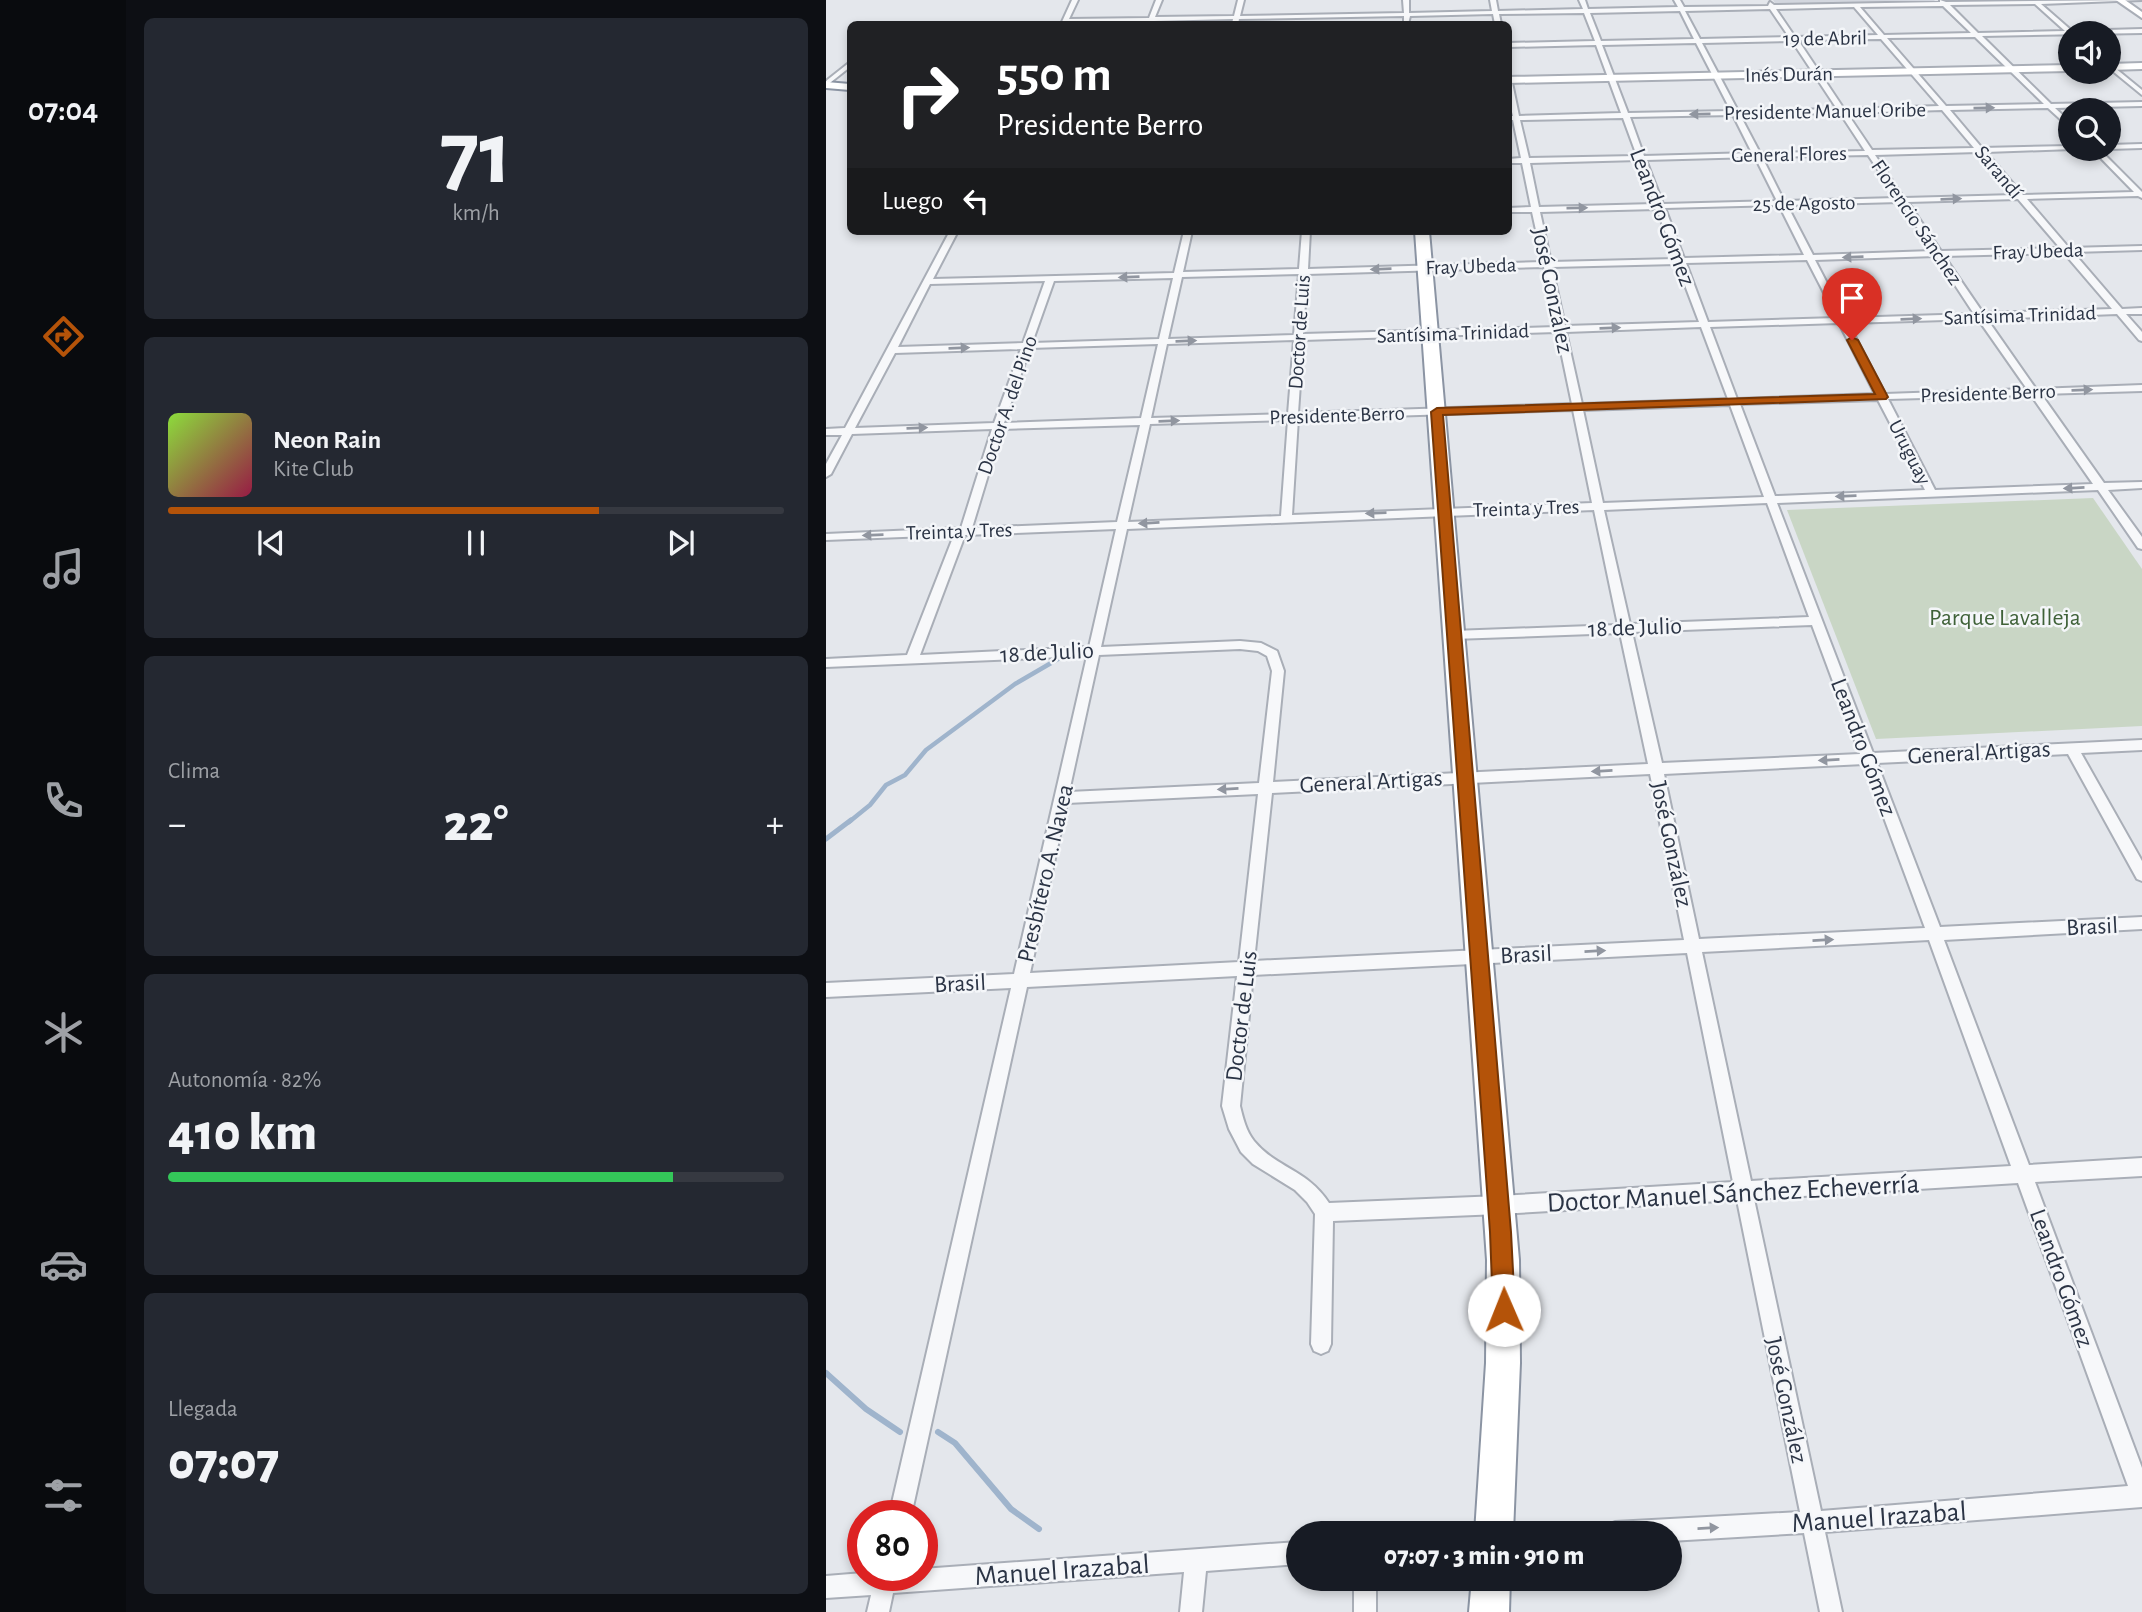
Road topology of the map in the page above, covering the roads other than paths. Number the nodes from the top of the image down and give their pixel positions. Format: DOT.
graph roads {
  1 [pos="1075,0"];
  2 [pos="1159,0"];
  3 [pos="1241,0"];
  4 [pos="1406,0"];
  5 [pos="1493,0"];
  6 [pos="1677,0"];
  7 [pos="2120,0"];
  8 [pos="2142,0"];
  9 [pos="2035,1"];
  10 [pos="1943,2"];
  11 [pos="1770,4"];
  12 [pos="1584,6"];
  13 [pos="1856,6"];
  14 [pos="1682,10"];
  15 [pos="1496,14"];
  16 [pos="1407,15"];
  17 [pos="2142,16"];
  18 [pos="1066,21"];
  19 [pos="1151,21"];
  20 [pos="1235,21"];
  21 [pos="1260,21"];
  22 [pos="1408,21"];
  23 [pos="1497,21"];
  24 [pos="2058,21"];
  25 [pos="2142,31"];
  26 [pos="2121,32"];
  27 [pos="2058,33"];
  28 [pos="1977,35"];
  29 [pos="1882,37"];
  30 [pos="1793,39"];
  31 [pos="1698,41"];
  32 [pos="1597,43"];
  33 [pos="1512,45"];
  34 [pos="847,66"];
  35 [pos="2121,66"];
  36 [pos="2142,66"];
  37 [pos="2058,68"];
  38 [pos="2011,69"];
  39 [pos="1912,71"];
  40 [pos="1816,74"];
  41 [pos="2121,75"];
  42 [pos="1716,76"];
  43 [pos="1610,78"];
  44 [pos="847,80"];
  45 [pos="1512,80"];
  46 [pos="827,82"];
  47 [pos="847,86"];
  48 [pos="2142,93"];
  49 [pos="2142,104"];
  50 [pos="2050,106"];
  51 [pos="1944,109"];
  52 [pos="1842,111"];
  53 [pos="1734,113"];
  54 [pos="2058,114"];
  55 [pos="1624,116"];
  56 [pos="1512,118"];
  57 [pos="2142,146"];
  58 [pos="2121,147"];
  59 [pos="2058,148"];
  60 [pos="1981,150"];
  61 [pos="1871,152"];
  62 [pos="1756,155"];
  63 [pos="1641,158"];
  64 [pos="1524,160"];
  65 [pos="1512,161"];
  66 [pos="2107,161"];
  67 [pos="2141,194"];
  68 [pos="2020,197"];
  69 [pos="1903,200"];
  70 [pos="1781,204"];
  71 [pos="1659,206"];
  72 [pos="1536,209"];
  73 [pos="1512,210"];
  74 [pos="952,235"];
  75 [pos="1187,235"];
  76 [pos="1306,235"];
  77 [pos="1422,235"];
  78 [pos="2142,248"];
  79 [pos="2065,251"];
  80 [pos="1939,254"];
  81 [pos="1809,258"];
  82 [pos="1679,260"];
  83 [pos="1547,264"];
  84 [pos="1425,268"];
  85 [pos="1303,271"];
  86 [pos="1178,275"];
  87 [pos="1050,279"];
  88 [pos="927,282"];
  89 [pos="2119,312"];
  90 [pos="2142,312"];
  91 [pos="1981,317"];
  92 [pos="1843,321"];
  93 [pos="1704,325"];
  94 [pos="1561,330"];
  95 [pos="1431,333"];
  96 [pos="1298,337"];
  97 [pos="2142,338"];
  98 [pos="1163,341"];
  99 [pos="1027,346"];
  100 [pos="891,350"];
  101 [pos="2142,388"];
  102 [pos="2033,391"];
  103 [pos="1882,397"];
  104 [pos="1734,402"];
  105 [pos="1577,407"];
  106 [pos="1437,412"];
  107 [pos="1293,417"];
  108 [pos="1146,421"];
  109 [pos="1000,426"];
  110 [pos="849,431"];
  111 [pos="826,432"];
  112 [pos="826,474"];
  113 [pos="2142,485"];
  114 [pos="2101,486"];
  115 [pos="1932,494"];
  116 [pos="1770,499"];
  117 [pos="1598,505"];
  118 [pos="1444,511"];
  119 [pos="1286,517"];
  120 [pos="1121,524"];
  121 [pos="964,531"];
  122 [pos="826,537"];
  123 [pos="2142,545"];
  124 [pos="1816,621"];
  125 [pos="1626,627"];
  126 [pos="1453,635"];
  127 [pos="1094,649"];
  128 [pos="1268,650"];
  129 [pos="912,658"];
  130 [pos="826,663"];
  131 [pos="2142,745"];
  132 [pos="2072,748"];
  133 [pos="1867,758"];
  134 [pos="1656,768"];
  135 [pos="1465,777"];
  136 [pos="1268,787"];
  137 [pos="1062,797"];
  138 [pos="2142,875"];
  139 [pos="2142,923"];
  140 [pos="1935,934"];
  141 [pos="1693,946"];
  142 [pos="1478,956"];
  143 [pos="1247,968"];
  144 [pos="1021,980"];
  145 [pos="826,990"];
  146 [pos="2142,1167"];
  147 [pos="2024,1175"];
  148 [pos="1745,1191"];
  149 [pos="1499,1205"];
  150 [pos="1324,1212"];
  151 [pos="1321,1344"];
  152 [pos="2142,1495"];
  153 [pos="904,1500"];
  154 [pos="1495,1521"];
  155 [pos="1812,1522"];
  156 [pos="1682,1529"];
  157 [pos="1286,1554"];
  158 [pos="1196,1560"];
  159 [pos="938,1575"];
  160 [pos="847,1584"];
  161 [pos="826,1587"];
  162 [pos="883,1591"];
  163 [pos="1365,1591"];
  164 [pos="1490,1591"];
  165 [pos="878,1612"];
  166 [pos="1191,1612"];
  167 [pos="1365,1612"];
  168 [pos="1489,1612"];
  169 [pos="1831,1612"];
  1 -- 18 [label="street"];
  2 -- 19 [label="street"];
  3 -- 20 [label="street"];
  4 -- 16 [label="street"];
  5 -- 15 [label="street"];
  6 -- 14 [label="street, Uruguay"];
  7 -- 8 [label="street"];
  7 -- 9 [label="street"];
  7 -- 17 [label="street"];
  9 -- 10 [label="street"];
  9 -- 24 [label="street"];
  10 -- 13 [label="street"];
  10 -- 28 [label="street"];
  11 -- 13 [label="street"];
  11 -- 14 [label="street"];
  11 -- 30 [label="street, Florencio Sánchez"];
  12 -- 14 [label="street"];
  12 -- 15 [label="street"];
  12 -- 32 [label="street, Leandro Gómez"];
  13 -- 29 [label="street, Sarandí"];
  14 -- 31 [label="street, Uruguay"];
  15 -- 16 [label="street"];
  15 -- 23 [label="street"];
  16 -- 21 [label="street"];
  16 -- 22 [label="street"];
  25 -- 26 [label="street, 19 de Abril"];
  27 -- 28 [label="street, 19 de Abril"];
  28 -- 29 [label="street, 19 de Abril"];
  28 -- 38 [label="street"];
  29 -- 30 [label="street, 19 de Abril"];
  29 -- 39 [label="street, Sarandí"];
  30 -- 31 [label="street, 19 de Abril"];
  30 -- 40 [label="street, Florencio Sánchez"];
  31 -- 32 [label="street, 19 de Abril"];
  31 -- 42 [label="street, Uruguay"];
  32 -- 33 [label="street, 19 de Abril"];
  32 -- 43 [label="street, Leandro Gómez"];
  34 -- 46 [label="street"];
  35 -- 36 [label="street"];
  37 -- 38 [label="street, Inés Durán"];
  38 -- 39 [label="street, Inés Durán"];
  38 -- 50 [label="street"];
  39 -- 40 [label="street, Inés Durán"];
  39 -- 51 [label="street, Sarandí"];
  40 -- 42 [label="street, Inés Durán"];
  40 -- 52 [label="street, Florencio Sánchez"];
  41 -- 48 [label="street"];
  42 -- 43 [label="street, Inés Durán"];
  42 -- 53 [label="street, Uruguay"];
  43 -- 45 [label="street, Inés Durán"];
  43 -- 55 [label="street, Leandro Gómez"];
  44 -- 46 [label="street"];
  46 -- 47 [label="highway"];
  49 -- 50 [label="street, Presidente Manuel Oribe"];
  51 -- 50 [label="street, Presidente Manuel Oribe, one-way"];
  50 -- 54 [label="street"];
  51 -- 52 [label="street, Presidente Manuel Oribe"];
  51 -- 60 [label="street, Sarandí"];
  52 -- 53 [label="street, Presidente Manuel Oribe"];
  52 -- 61 [label="street, Florencio Sánchez"];
  53 -- 55 [label="street, Presidente Manuel Oribe, one-way"];
  53 -- 62 [label="street, Uruguay"];
  55 -- 56 [label="street, Presidente Manuel Oribe"];
  55 -- 63 [label="street, Leandro Gómez"];
  56 -- 64 [label="street, José González"];
  57 -- 58 [label="street"];
  59 -- 60 [label="street, General Flores"];
  60 -- 61 [label="street, General Flores"];
  60 -- 68 [label="street, Sarandí"];
  61 -- 62 [label="street, General Flores"];
  61 -- 69 [label="street, Florencio Sánchez"];
  62 -- 63 [label="street, General Flores"];
  62 -- 70 [label="street, Uruguay"];
  63 -- 64 [label="street, General Flores"];
  63 -- 71 [label="street, Leandro Gómez"];
  64 -- 65 [label="street, General Flores"];
  64 -- 72 [label="street, José González"];
  66 -- 67 [label="street"];
  67 -- 68 [label="street, 25 de Agosto"];
  69 -- 68 [label="street, 25 de Agosto, one-way"];
  68 -- 79 [label="street, Sarandí"];
  69 -- 70 [label="street, 25 de Agosto"];
  69 -- 80 [label="street, Florencio Sánchez"];
  70 -- 71 [label="street, 25 de Agosto"];
  70 -- 81 [label="street, Uruguay"];
  72 -- 71 [label="street, 25 de Agosto, one-way"];
  71 -- 82 [label="street, Leandro Gómez"];
  72 -- 73 [label="street, 25 de Agosto"];
  72 -- 83 [label="street, José González"];
  74 -- 88 [label="street"];
  75 -- 86 [label="street, Presbítero A. Navea"];
  76 -- 85 [label="street, Doctor de Luis"];
  77 -- 84 [label="highway"];
  78 -- 79 [label="street, Fray Ubeda"];
  79 -- 80 [label="street, Fray Ubeda"];
  79 -- 89 [label="street, Sarandí"];
  80 -- 81 [label="street, Fray Ubeda, one-way"];
  80 -- 91 [label="street, Florencio Sánchez"];
  81 -- 82 [label="street, Fray Ubeda"];
  81 -- 92 [label="street, Uruguay"];
  82 -- 83 [label="street, Fray Ubeda"];
  82 -- 93 [label="street, Leandro Gómez"];
  83 -- 84 [label="street, Fray Ubeda"];
  83 -- 94 [label="street, José González"];
  84 -- 85 [label="street, Fray Ubeda, one-way"];
  84 -- 95 [label="highway"];
  85 -- 86 [label="street, Fray Ubeda"];
  85 -- 96 [label="street, Doctor de Luis"];
  86 -- 87 [label="street, Fray Ubeda, one-way"];
  86 -- 98 [label="street, Presbítero A. Navea"];
  87 -- 88 [label="street, Fray Ubeda"];
  87 -- 99 [label="street, Doctor A. del Pino"];
  88 -- 100 [label="street"];
  89 -- 90 [label="street, Santísima Trinidad"];
  89 -- 91 [label="street, Santísima Trinidad"];
  89 -- 97 [label="street, Sarandí"];
  92 -- 91 [label="street, Santísima Trinidad, one-way"];
  91 -- 102 [label="street, Florencio Sánchez"];
  92 -- 93 [label="street, Santísima Trinidad"];
  92 -- 103 [label="street, Uruguay"];
  94 -- 93 [label="street, Santísima Trinidad, one-way"];
  93 -- 104 [label="street, Leandro Gómez"];
  94 -- 95 [label="street, Santísima Trinidad"];
  94 -- 105 [label="street, José González"];
  95 -- 96 [label="street, Santísima Trinidad"];
  95 -- 106 [label="highway"];
  98 -- 96 [label="street, Santísima Trinidad, one-way"];
  96 -- 107 [label="street, Doctor de Luis"];
  98 -- 99 [label="street, Santísima Trinidad"];
  98 -- 108 [label="street, Presbítero A. Navea"];
  100 -- 99 [label="street, Santísima Trinidad, one-way"];
  99 -- 109 [label="street, Doctor A. del Pino"];
  100 -- 110 [label="street"];
  102 -- 101 [label="street, Presidente Berro, one-way"];
  102 -- 103 [label="street, Presidente Berro"];
  102 -- 114 [label="street, Florencio Sánchez"];
  103 -- 104 [label="street, Presidente Berro"];
  103 -- 115 [label="street, Uruguay"];
  104 -- 105 [label="street, Presidente Berro"];
  104 -- 116 [label="street, Leandro Gómez"];
  105 -- 106 [label="street, Presidente Berro"];
  105 -- 117 [label="street, José González"];
  106 -- 107 [label="street, Presidente Berro"];
  106 -- 118 [label="highway"];
  108 -- 107 [label="street, Presidente Berro, one-way"];
  107 -- 119 [label="street, Doctor de Luis"];
  108 -- 109 [label="street, Presidente Berro"];
  108 -- 120 [label="street, Presbítero A. Navea"];
  110 -- 109 [label="street, Presidente Berro, one-way"];
  109 -- 121 [label="street, Doctor A. del Pino"];
  110 -- 111 [label="street, Presidente Berro"];
  110 -- 112 [label="street"];
  113 -- 114 [label="street, Treinta y Tres"];
  114 -- 115 [label="street, Treinta y Tres, one-way"];
  114 -- 123 [label="street, Florencio Sánchez"];
  115 -- 116 [label="street, Treinta y Tres, one-way"];
  116 -- 117 [label="street, Treinta y Tres"];
  116 -- 124 [label="street, Leandro Gómez"];
  117 -- 118 [label="street, Treinta y Tres"];
  117 -- 125 [label="street, José González"];
  118 -- 119 [label="street, Treinta y Tres, one-way"];
  118 -- 126 [label="highway"];
  119 -- 120 [label="street, Treinta y Tres, one-way"];
  120 -- 121 [label="street, Treinta y Tres"];
  120 -- 127 [label="street, Presbítero A. Navea"];
  121 -- 122 [label="street, Treinta y Tres, one-way"];
  121 -- 129 [label="street, Doctor A. del Pino"];
  124 -- 125 [label="street, 18 de Julio"];
  124 -- 133 [label="street, Leandro Gómez"];
  125 -- 126 [label="street, 18 de Julio"];
  125 -- 134 [label="street, José González"];
  126 -- 135 [label="highway"];
  127 -- 128 [label="street, 18 de Julio"];
  127 -- 129 [label="street, 18 de Julio"];
  127 -- 137 [label="street, Presbítero A. Navea"];
  128 -- 136 [label="street, Doctor de Luis"];
  129 -- 130 [label="street, 18 de Julio"];
  131 -- 132 [label="street, General Artigas"];
  132 -- 133 [label="street, General Artigas"];
  132 -- 138 [label="street"];
  133 -- 134 [label="street, General Artigas, one-way"];
  133 -- 140 [label="street, Leandro Gómez"];
  134 -- 135 [label="street, General Artigas, one-way"];
  134 -- 141 [label="street, José González"];
  135 -- 136 [label="street, General Artigas"];
  135 -- 142 [label="highway"];
  136 -- 137 [label="street, General Artigas, one-way"];
  136 -- 143 [label="street, Doctor de Luis"];
  137 -- 144 [label="street, Presbítero A. Navea"];
  139 -- 140 [label="street, Brasil"];
  141 -- 140 [label="street, Brasil, one-way"];
  140 -- 147 [label="street, Leandro Gómez"];
  142 -- 141 [label="street, Brasil, one-way"];
  141 -- 148 [label="street, José González"];
  142 -- 143 [label="street, Brasil"];
  142 -- 149 [label="highway"];
  143 -- 144 [label="street, Brasil"];
  143 -- 150 [label="street, Doctor de Luis"];
  144 -- 145 [label="street, Brasil"];
  144 -- 153 [label="street, Presbítero A. Navea"];
  146 -- 147 [label="street, Doctor Manuel Sánchez Echeverría"];
  147 -- 148 [label="street, Doctor Manuel Sánchez Echeverría"];
  147 -- 152 [label="street, Leandro Gómez"];
  148 -- 149 [label="street, Doctor Manuel Sánchez Echeverría"];
  148 -- 155 [label="street, José González"];
  149 -- 150 [label="street, Doctor Manuel Sánchez Echeverría"];
  149 -- 154 [label="highway"];
  150 -- 151 [label="street"];
  152 -- 155 [label="street, Manuel Irazabal"];
  156 -- 155 [label="street, Manuel Irazabal, one-way"];
  155 -- 169 [label="street, José González"];
  157 -- 158 [label="street, Manuel Irazabal"];
  158 -- 159 [label="street, Manuel Irazabal"];
  158 -- 166 [label="street"];
  160 -- 161 [label="street, Manuel Irazabal"];
  162 -- 165 [label="street"];
  163 -- 167 [label="street"];
  164 -- 168 [label="highway"];
}
